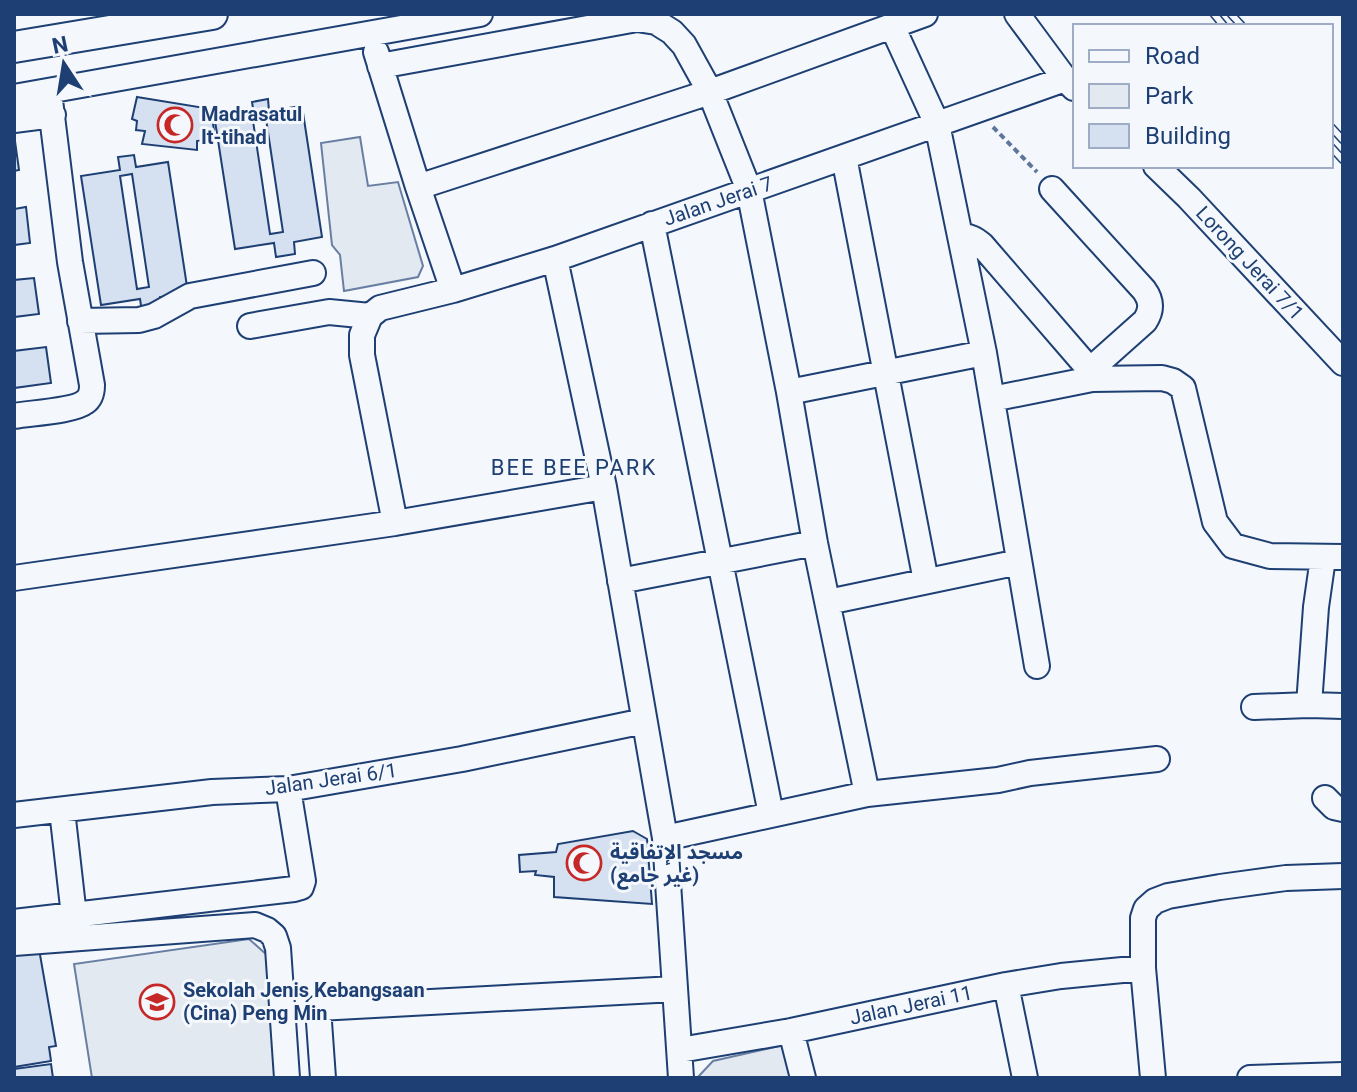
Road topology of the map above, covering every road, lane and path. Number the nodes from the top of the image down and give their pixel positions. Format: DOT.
graph roads {
  1 [pos="212,14"];
  2 [pos="480,14"];
  3 [pos="925,14"];
  4 [pos="1017,14"];
  5 [pos="892,26"];
  6 [pos="371,34"];
  7 [pos="14,47"];
  8 [pos="380,66"];
  9 [pos="1070,84"];
  10 [pos="710,92"];
  11 [pos="14,97"];
  12 [pos="51,104"];
  13 [pos="977,110"];
  14 [pos="14,120"];
  15 [pos="937,124"];
  16 [pos="844,157"];
  17 [pos="1158,168"];
  18 [pos="418,187"];
  19 [pos="1052,189"];
  20 [pos="749,190"];
  21 [pos="652,224"];
  22 [pos="961,237"];
  23 [pos="555,259"];
  24 [pos="313,273"];
  25 [pos="453,290"];
  26 [pos="370,316"];
  27 [pos="80,321"];
  28 [pos="250,326"];
  29 [pos="984,353"];
  30 [pos="1343,363"];
  31 [pos="885,373"];
  32 [pos="1091,375"];
  33 [pos="789,392"];
  34 [pos="992,399"];
  35 [pos="14,416"];
  36 [pos="604,487"];
  37 [pos="395,523"];
  38 [pos="815,543"];
  39 [pos="1333,558"];
  40 [pos="721,561"];
  41 [pos="1019,562"];
  42 [pos="14,578"];
  43 [pos="620,581"];
  44 [pos="926,581"];
  45 [pos="828,602"];
  46 [pos="1037,666"];
  47 [pos="1309,705"];
  48 [pos="1343,706"];
  49 [pos="1254,707"];
  50 [pos="644,721"];
  51 [pos="1157,759"];
  52 [pos="288,789"];
  53 [pos="867,794"];
  54 [pos="62,810"];
  55 [pos="771,814"];
  56 [pos="14,815"];
  57 [pos="665,838"];
  58 [pos="1343,876"];
  59 [pos="74,916"];
  60 [pos="14,922"];
  61 [pos="14,943"];
  62 [pos="1143,968"];
  63 [pos="1006,985"];
  64 [pos="675,989"];
  65 [pos="791,1031"];
  66 [pos="680,1050"];
  67 [pos="1343,1075"];
  68 [pos="287,1078"];
  69 [pos="323,1078"];
  70 [pos="681,1078"];
  71 [pos="803,1078"];
  72 [pos="1025,1078"];
  73 [pos="1153,1078"];
  74 [pos="1250,1078"];
  1 -- 7 [label="main road"];
  2 -- 6 [label="street"];
  3 -- 5 [label="street"];
  4 -- 9 [label="street"];
  5 -- 10 [label="street"];
  5 -- 15 [label="street"];
  6 -- 8 [label="street"];
  6 -- 12 [label="street"];
  8 -- 10 [label="street"];
  8 -- 18 [label="street"];
  9 -- 13 [label="street, Jalan Jerai 7"];
  10 -- 18 [label="street"];
  10 -- 20 [label="street"];
  11 -- 12 [label="street"];
  12 -- 14 [label="street"];
  12 -- 27 [label="street"];
  13 -- 15 [label="street, Jalan Jerai 7"];
  13 -- 19 [label="path"];
  15 -- 16 [label="street, Jalan Jerai 7"];
  15 -- 22 [label="street"];
  16 -- 20 [label="street, Jalan Jerai 7"];
  16 -- 31 [label="street"];
  17 -- 30 [label="street, Lorong Jerai 7/1"];
  18 -- 25 [label="street"];
  19 -- 32 [label="street"];
  20 -- 21 [label="street, Jalan Jerai 7"];
  20 -- 33 [label="street"];
  21 -- 23 [label="street, Jalan Jerai 7"];
  21 -- 40 [label="street"];
  22 -- 29 [label="street"];
  22 -- 32 [label="street"];
  23 -- 25 [label="street, Jalan Jerai 7"];
  23 -- 36 [label="street"];
  24 -- 27 [label="street"];
  25 -- 26 [label="street, Jalan Jerai 7"];
  26 -- 28 [label="street"];
  26 -- 37 [label="street"];
  27 -- 35 [label="street"];
  29 -- 31 [label="street"];
  29 -- 34 [label="street"];
  31 -- 33 [label="street"];
  31 -- 44 [label="street"];
  32 -- 34 [label="street"];
  32 -- 39 [label="street"];
  33 -- 38 [label="street"];
  34 -- 41 [label="street"];
  36 -- 37 [label="street"];
  36 -- 43 [label="street"];
  37 -- 42 [label="street"];
  38 -- 40 [label="street"];
  38 -- 45 [label="street"];
  39 -- 47 [label="street"];
  40 -- 43 [label="street"];
  40 -- 55 [label="street"];
  41 -- 44 [label="street"];
  41 -- 46 [label="street"];
  43 -- 50 [label="street"];
  44 -- 45 [label="street"];
  45 -- 53 [label="street"];
  47 -- 48 [label="street"];
  47 -- 49 [label="street"];
  50 -- 52 [label="street, Jalan Jerai 6/1"];
  50 -- 57 [label="street"];
  51 -- 53 [label="street"];
  52 -- 54 [label="street, Jalan Jerai 6/1"];
  52 -- 59 [label="street"];
  53 -- 55 [label="street"];
  54 -- 56 [label="street, Jalan Jerai 6/1"];
  54 -- 59 [label="street"];
  55 -- 57 [label="street"];
  57 -- 64 [label="street"];
  58 -- 62 [label="street"];
  59 -- 60 [label="street"];
  61 -- 68 [label="street"];
  62 -- 63 [label="street, Jalan Jerai 11"];
  62 -- 73 [label="street"];
  63 -- 65 [label="street, Jalan Jerai 11"];
  63 -- 72 [label="street"];
  64 -- 66 [label="street"];
  64 -- 69 [label="street"];
  65 -- 66 [label="street, Jalan Jerai 11"];
  65 -- 71 [label="street"];
  66 -- 70 [label="street"];
  67 -- 74 [label="street"];
}
